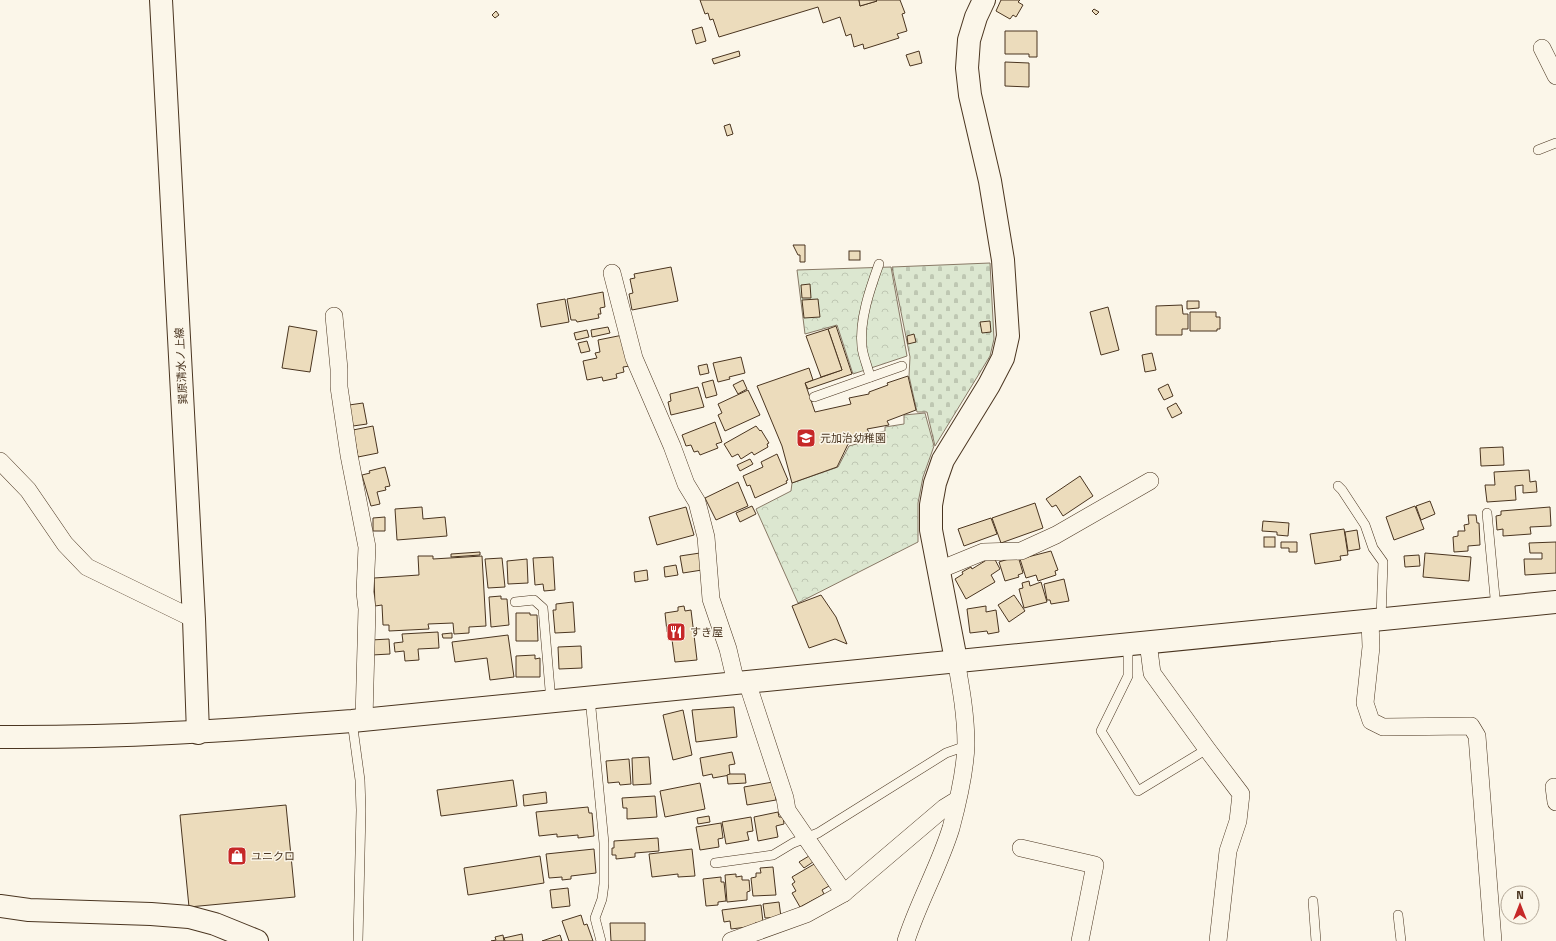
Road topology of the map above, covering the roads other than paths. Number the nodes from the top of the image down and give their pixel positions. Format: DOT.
graph roads {
  1 [pos="161,0"];
  2 [pos="984,0"];
  3 [pos="1542,48"];
  4 [pos="1556,76"];
  5 [pos="1556,143"];
  6 [pos="1538,150"];
  7 [pos="879,264"];
  8 [pos="612,274"];
  9 [pos="334,316"];
  10 [pos="902,366"];
  11 [pos="870,377"];
  12 [pos="814,397"];
  13 [pos="0,461"];
  14 [pos="1150,480"];
  15 [pos="1338,486"];
  16 [pos="1487,513"];
  17 [pos="939,570"];
  18 [pos="515,602"];
  19 [pos="1556,602"];
  20 [pos="1496,608"];
  21 [pos="194,619"];
  22 [pos="1375,620"];
  23 [pos="1138,643"];
  24 [pos="956,660"];
  25 [pos="742,682"];
  26 [pos="590,697"];
  27 [pos="551,701"];
  28 [pos="358,720"];
  29 [pos="198,733"];
  30 [pos="0,737"];
  31 [pos="966,746"];
  32 [pos="1206,749"];
  33 [pos="958,800"];
  34 [pos="806,839"];
  35 [pos="1021,848"];
  36 [pos="715,863"];
  37 [pos="844,893"];
  38 [pos="1314,901"];
  39 [pos="0,906"];
  40 [pos="1398,914"];
  41 [pos="257,941"];
  42 [pos="358,941"];
  43 [pos="601,941"];
  44 [pos="731,941"];
  45 [pos="906,941"];
  46 [pos="1080,941"];
  47 [pos="1218,941"];
  48 [pos="1316,941"];
  49 [pos="1401,941"];
  50 [pos="1493,941"];
  1 -- 21 [label="street, 巽原清水ノ上線"];
  2 -- 17 [label="street"];
  3 -- 4 [label="street"];
  5 -- 6 [label="lane"];
  7 -- 11 [label="lane"];
  8 -- 25 [label="street"];
  9 -- 28 [label="street"];
  10 -- 11 [label="lane"];
  11 -- 12 [label="lane"];
  13 -- 21 [label="street"];
  14 -- 17 [label="street"];
  15 -- 22 [label="lane"];
  16 -- 20 [label="lane"];
  17 -- 24 [label="street"];
  18 -- 27 [label="lane"];
  19 -- 20 [label="street"];
  20 -- 22 [label="street"];
  21 -- 29 [label="street, 巽原清水ノ上線"];
  22 -- 23 [label="street"];
  22 -- 50 [label="street"];
  23 -- 24 [label="street"];
  23 -- 32 [label="street"];
  23 -- 32 [label="lane"];
  24 -- 25 [label="street"];
  24 -- 31 [label="street"];
  25 -- 26 [label="street"];
  25 -- 34 [label="street"];
  26 -- 27 [label="street"];
  26 -- 43 [label="lane"];
  27 -- 28 [label="street"];
  28 -- 29 [label="street"];
  28 -- 42 [label="lane"];
  29 -- 30 [label="street"];
  31 -- 33 [label="street"];
  31 -- 34 [label="lane"];
  32 -- 47 [label="street"];
  33 -- 37 [label="street"];
  33 -- 45 [label="street"];
  34 -- 36 [label="lane"];
  34 -- 37 [label="street"];
  35 -- 46 [label="street"];
  37 -- 44 [label="street"];
  38 -- 48 [label="lane"];
  39 -- 41 [label="street"];
  40 -- 49 [label="lane"];
}
